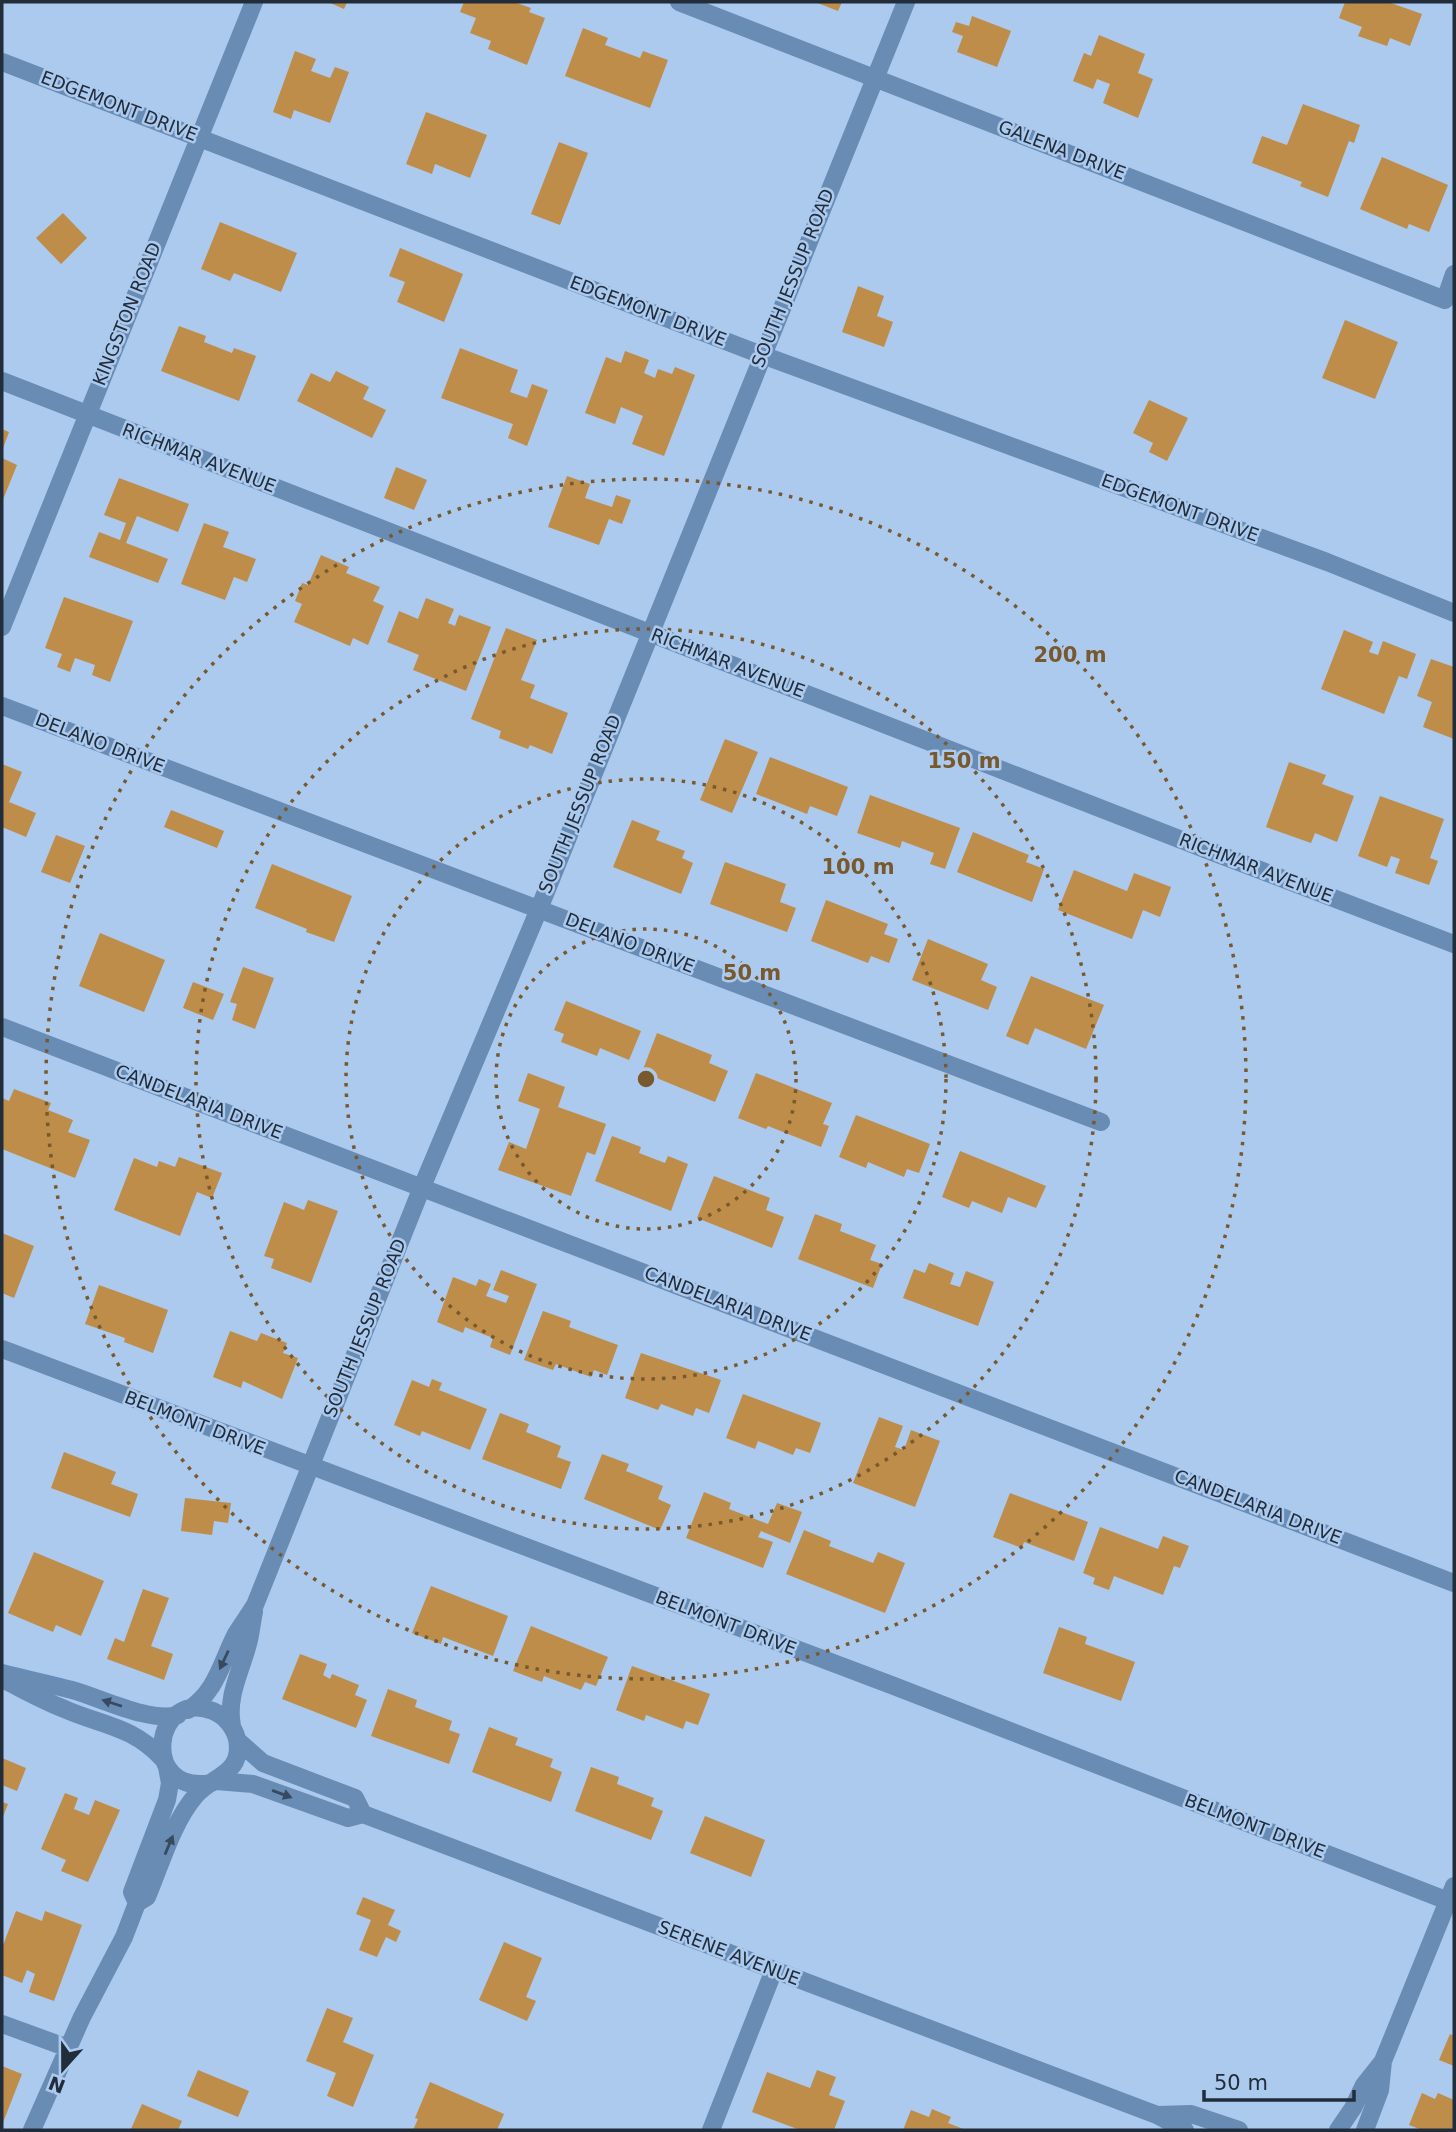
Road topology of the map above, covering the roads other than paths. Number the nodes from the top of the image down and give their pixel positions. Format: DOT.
graph roads {
  1 [pos="254,2"];
  2 [pos="679,2"];
  3 [pos="906,2"];
  4 [pos="2,62"];
  5 [pos="874,78"];
  6 [pos="198,136"];
  7 [pos="1454,274"];
  8 [pos="762,355"];
  9 [pos="2,381"];
  10 [pos="86,414"];
  11 [pos="1454,612"];
  12 [pos="2,627"];
  13 [pos="649,632"];
  14 [pos="2,706"];
  15 [pos="539,909"];
  16 [pos="1454,944"];
  17 [pos="2,1027"];
  18 [pos="1101,1122"];
  19 [pos="422,1187"];
  20 [pos="2,1349"];
  21 [pos="310,1466"];
  22 [pos="1454,1583"];
  23 [pos="255,1605"];
  24 [pos="2,1673"];
  25 [pos="2,1679"];
  26 [pos="183,1712"];
  27 [pos="234,1733"];
  28 [pos="165,1763"];
  29 [pos="213,1782"];
  30 [pos="363,1814"];
  31 [pos="1451,1893"];
  32 [pos="137,1903"];
  33 [pos="774,1970"];
  34 [pos="2,2024"];
  35 [pos="68,2048"];
  36 [pos="1383,2061"];
  37 [pos="1157,2115"];
  38 [pos="32,2130"];
  39 [pos="711,2130"];
  40 [pos="1185,2130"];
  41 [pos="1239,2130"];
  42 [pos="1338,2130"];
  43 [pos="1365,2130"];
  1 -- 6 [label="street, KINGSTON ROAD"];
  2 -- 5 [label="street, GALENA DRIVE"];
  3 -- 5 [label="street, SOUTH JESSUP ROAD"];
  4 -- 6 [label="street, EDGEMONT DRIVE"];
  5 -- 7 [label="street, GALENA DRIVE"];
  5 -- 8 [label="street, SOUTH JESSUP ROAD"];
  6 -- 8 [label="street, EDGEMONT DRIVE"];
  6 -- 10 [label="street, KINGSTON ROAD"];
  8 -- 11 [label="street, EDGEMONT DRIVE"];
  8 -- 13 [label="street, SOUTH JESSUP ROAD"];
  9 -- 10 [label="street, RICHMAR AVENUE"];
  10 -- 12 [label="street, KINGSTON ROAD"];
  10 -- 13 [label="street, RICHMAR AVENUE"];
  13 -- 15 [label="street, SOUTH JESSUP ROAD"];
  13 -- 16 [label="street, RICHMAR AVENUE"];
  14 -- 15 [label="street, DELANO DRIVE"];
  15 -- 18 [label="street, DELANO DRIVE"];
  15 -- 19 [label="street, SOUTH JESSUP ROAD"];
  17 -- 19 [label="street, CANDELARIA DRIVE"];
  19 -- 21 [label="street, SOUTH JESSUP ROAD"];
  19 -- 22 [label="street, CANDELARIA DRIVE"];
  20 -- 21 [label="street, BELMONT DRIVE"];
  21 -- 23 [label="street, SOUTH JESSUP ROAD"];
  21 -- 31 [label="street, BELMONT DRIVE"];
  23 -- 26 [label="street, SOUTH JESSUP ROAD, one-way"];
  23 -- 27 [label="street, SOUTH JESSUP ROAD"];
  26 -- 24 [label="street, one-way"];
  25 -- 28 [label="street"];
  26 -- 27 [label="street"];
  26 -- 28 [label="street"];
  27 -- 29 [label="street"];
  27 -- 30 [label="street, SERENE AVENUE"];
  28 -- 29 [label="street"];
  28 -- 32 [label="street"];
  29 -- 30 [label="street, one-way"];
  32 -- 29 [label="street, one-way"];
  30 -- 33 [label="street, SERENE AVENUE"];
  31 -- 36 [label="street"];
  32 -- 35 [label="street"];
  33 -- 37 [label="street, SERENE AVENUE"];
  33 -- 39 [label="street"];
  34 -- 35 [label="street"];
  35 -- 38 [label="street"];
  36 -- 42 [label="street"];
  36 -- 43 [label="street"];
  37 -- 40 [label="street"];
  37 -- 41 [label="street, SERENE AVENUE"];
}
